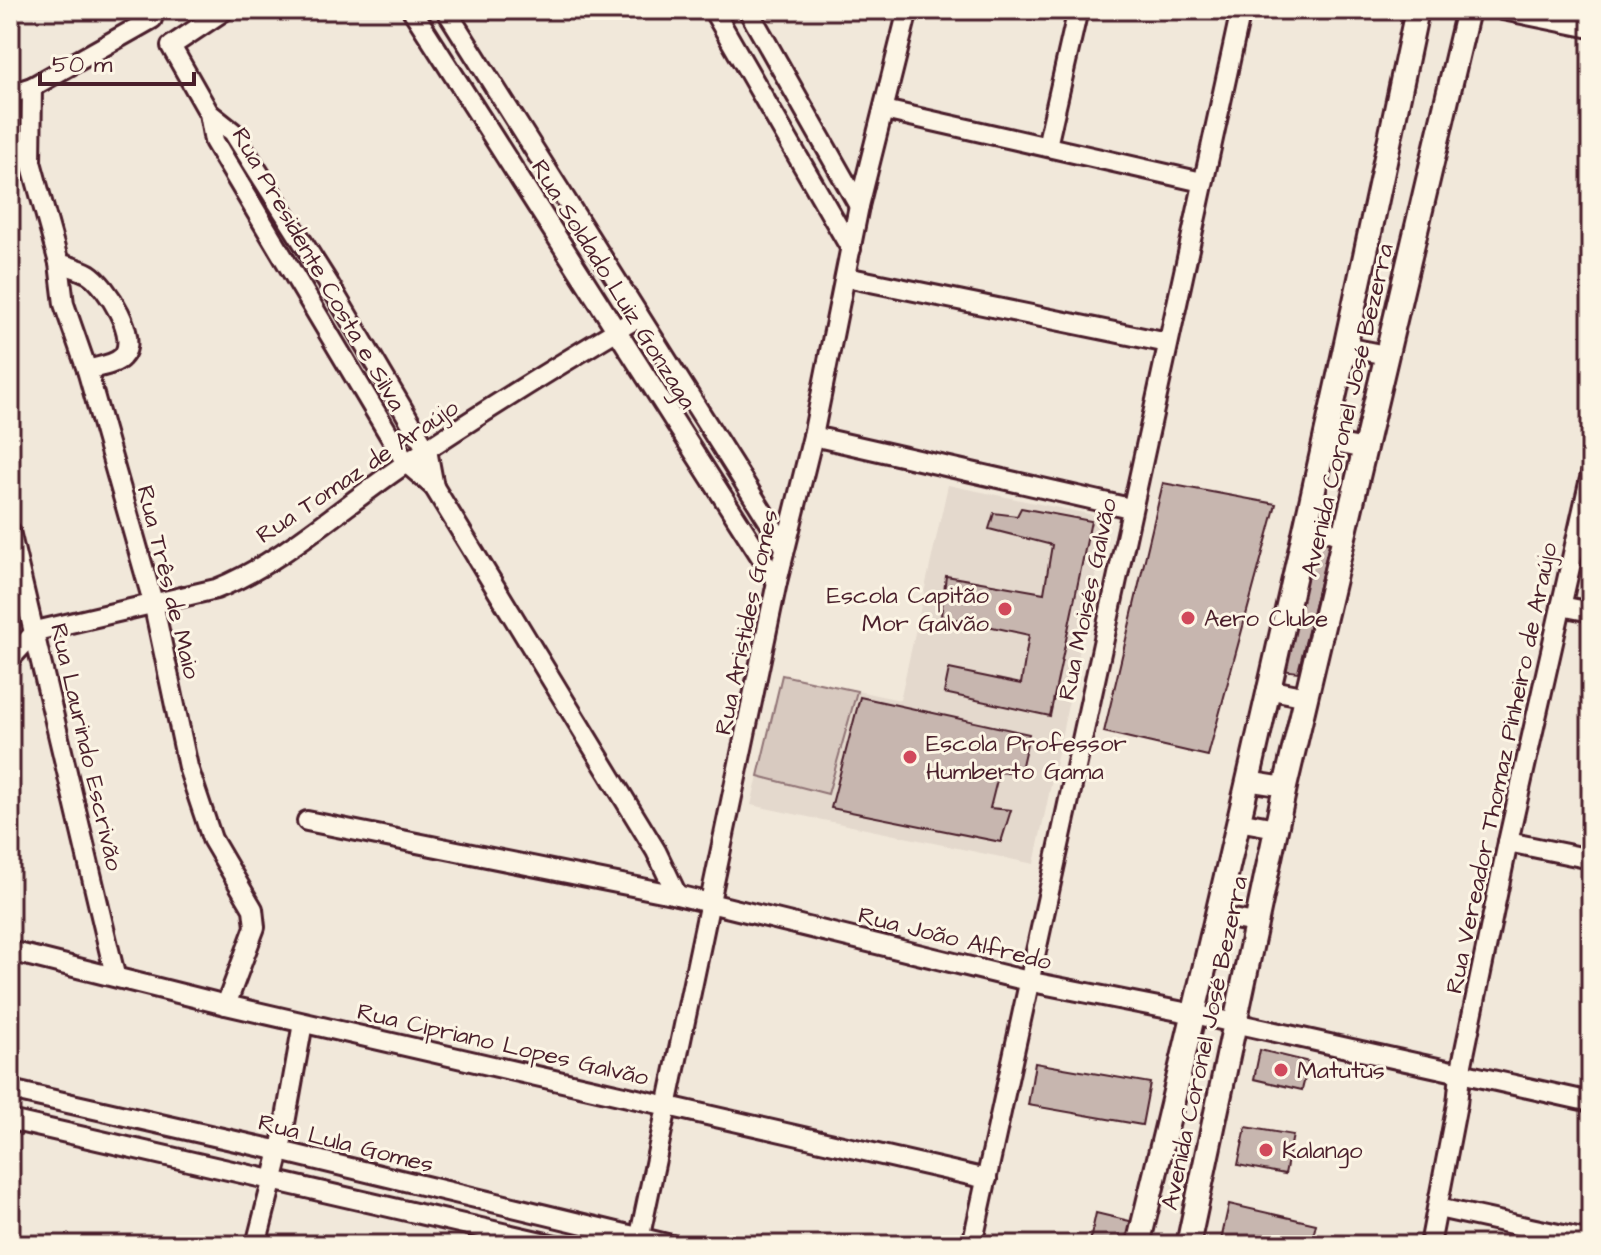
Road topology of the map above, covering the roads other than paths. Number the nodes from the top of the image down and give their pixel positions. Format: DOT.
graph roads {
  1 [pos="225,10"];
  2 [pos="412,10"];
  3 [pos="446,10"];
  4 [pos="713,10"];
  5 [pos="908,10"];
  6 [pos="1241,10"];
  7 [pos="1417,10"];
  8 [pos="1468,10"];
  9 [pos="1503,10"];
  10 [pos="149,14"];
  11 [pos="1077,14"];
  12 [pos="753,18"];
  13 [pos="1591,28"];
  14 [pos="731,41"];
  15 [pos="171,46"];
  16 [pos="491,82"];
  17 [pos="32,87"];
  18 [pos="10,94"];
  19 [pos="467,97"];
  20 [pos="884,110"];
  21 [pos="209,113"];
  22 [pos="1047,146"];
  23 [pos="539,156"];
  24 [pos="515,172"];
  25 [pos="1202,182"];
  26 [pos="859,206"];
  27 [pos="283,211"];
  28 [pos="263,223"];
  29 [pos="851,249"];
  30 [pos="59,263"];
  31 [pos="846,277"];
  32 [pos="329,284"];
  33 [pos="306,298"];
  34 [pos="639,317"];
  35 [pos="617,330"];
  36 [pos="1168,343"];
  37 [pos="1345,347"];
  38 [pos="1386,355"];
  39 [pos="87,370"];
  40 [pos="713,433"];
  41 [pos="813,436"];
  42 [pos="1324,441"];
  43 [pos="689,448"];
  44 [pos="1365,449"];
  45 [pos="427,450"];
  46 [pos="406,463"];
  47 [pos="1591,474"];
  48 [pos="434,487"];
  49 [pos="1130,508"];
  50 [pos="1304,527"];
  51 [pos="10,531"];
  52 [pos="1344,535"];
  53 [pos="785,547"];
  54 [pos="777,582"];
  55 [pos="153,602"];
  56 [pos="1561,606"];
  57 [pos="1591,612"];
  58 [pos="36,631"];
  59 [pos="10,659"];
  60 [pos="1267,689"];
  61 [pos="1307,697"];
  62 [pos="1247,781"];
  63 [pos="1285,787"];
  64 [pos="307,821"];
  65 [pos="1238,821"];
  66 [pos="1276,828"];
  67 [pos="1508,842"];
  68 [pos="1591,859"];
  69 [pos="677,895"];
  70 [pos="712,903"];
  71 [pos="1216,916"];
  72 [pos="1256,923"];
  73 [pos="10,951"];
  74 [pos="115,975"];
  75 [pos="1032,982"];
  76 [pos="226,1005"];
  77 [pos="1194,1014"];
  78 [pos="303,1023"];
  79 [pos="1233,1024"];
  80 [pos="1460,1074"];
  81 [pos="10,1090"];
  82 [pos="1591,1102"];
  83 [pos="666,1106"];
  84 [pos="124,1116"];
  85 [pos="10,1120"];
  86 [pos="118,1144"];
  87 [pos="280,1151"];
  88 [pos="273,1179"];
  89 [pos="987,1179"];
  90 [pos="445,1191"];
  91 [pos="1438,1208"];
  92 [pos="439,1218"];
  93 [pos="1591,1241"];
  94 [pos="638,1242"];
  95 [pos="256,1245"];
  96 [pos="555,1245"];
  97 [pos="671,1245"];
  98 [pos="972,1245"];
  99 [pos="1138,1245"];
  100 [pos="1188,1245"];
  101 [pos="1430,1245"];
  1 -- 15 [label="street"];
  2 -- 19 [label="street, Rua Soldado Luiz Gonzaga"];
  3 -- 16 [label="street, Rua Soldado Luiz Gonzaga"];
  4 -- 14 [label="street"];
  5 -- 20 [label="street, Rua Aristides Gomes"];
  6 -- 25 [label="street, Rua Moisés Galvão"];
  7 -- 37 [label="street, Avenida Coronel José Bezerra"];
  8 -- 38 [label="street, Avenida Coronel José Bezerra"];
  9 -- 13 [label="street"];
  10 -- 15 [label="street"];
  10 -- 17 [label="street"];
  11 -- 22 [label="street"];
  12 -- 14 [label="street"];
  12 -- 26 [label="street"];
  14 -- 29 [label="street"];
  15 -- 21 [label="street"];
  16 -- 19 [label="street"];
  16 -- 23 [label="street, Rua Soldado Luiz Gonzaga"];
  17 -- 18 [label="street"];
  17 -- 30 [label="street, Rua Três de Maio"];
  19 -- 24 [label="street, Rua Soldado Luiz Gonzaga"];
  20 -- 22 [label="street"];
  20 -- 26 [label="street, Rua Aristides Gomes"];
  21 -- 27 [label="street, Rua Presidente Costa e Silva"];
  21 -- 28 [label="street, Rua Presidente Costa e Silva"];
  22 -- 25 [label="street"];
  23 -- 24 [label="street"];
  23 -- 34 [label="street, Rua Soldado Luiz Gonzaga"];
  24 -- 35 [label="street, Rua Soldado Luiz Gonzaga"];
  25 -- 36 [label="street, Rua Moisés Galvão"];
  26 -- 29 [label="street, Rua Aristides Gomes"];
  27 -- 28 [label="street"];
  27 -- 32 [label="street, Rua Presidente Costa e Silva"];
  28 -- 33 [label="street, Rua Presidente Costa e Silva"];
  29 -- 31 [label="street, Rua Aristides Gomes"];
  30 -- 39 [label="street, Rua Três de Maio"];
  30 -- 39 [label="street"];
  31 -- 36 [label="street"];
  31 -- 41 [label="street, Rua Aristides Gomes"];
  32 -- 33 [label="street"];
  32 -- 45 [label="street, Rua Presidente Costa e Silva"];
  33 -- 46 [label="street, Rua Presidente Costa e Silva"];
  34 -- 35 [label="street, Rua Tomaz de Araújo"];
  34 -- 40 [label="street, Rua Soldado Luiz Gonzaga"];
  35 -- 43 [label="street, Rua Soldado Luiz Gonzaga"];
  35 -- 45 [label="street, Rua Tomaz de Araújo"];
  36 -- 49 [label="street, Rua Moisés Galvão"];
  37 -- 38 [label="street"];
  37 -- 42 [label="street, Avenida Coronel José Bezerra"];
  38 -- 44 [label="street, Avenida Coronel José Bezerra"];
  39 -- 55 [label="street, Rua Três de Maio"];
  40 -- 43 [label="street"];
  40 -- 53 [label="street, Rua Soldado Luiz Gonzaga"];
  41 -- 49 [label="street"];
  41 -- 53 [label="street, Rua Aristides Gomes"];
  42 -- 44 [label="street"];
  42 -- 50 [label="street, Avenida Coronel José Bezerra"];
  43 -- 54 [label="street, Rua Soldado Luiz Gonzaga"];
  44 -- 52 [label="street, Avenida Coronel José Bezerra"];
  45 -- 46 [label="street, Rua Tomaz de Araújo"];
  45 -- 48 [label="street, Rua Presidente Costa e Silva"];
  46 -- 48 [label="street, Rua Presidente Costa e Silva"];
  46 -- 55 [label="street, Rua Tomaz de Araújo"];
  47 -- 56 [label="street, Rua Vereador Thomaz Pinheiro de Araújo"];
  48 -- 69 [label="street, Rua Presidente Costa e Silva"];
  49 -- 75 [label="street, Rua Moisés Galvão"];
  50 -- 52 [label="street"];
  50 -- 60 [label="street, Avenida Coronel José Bezerra"];
  51 -- 58 [label="street, Rua Laurindo Escrivão"];
  52 -- 61 [label="street, Avenida Coronel José Bezerra"];
  53 -- 54 [label="street, Rua Aristides Gomes"];
  54 -- 70 [label="street, Rua Aristides Gomes"];
  55 -- 58 [label="street, Rua Tomaz de Araújo"];
  55 -- 76 [label="street, Rua Três de Maio"];
  56 -- 57 [label="street"];
  56 -- 67 [label="street, Rua Vereador Thomaz Pinheiro de Araújo"];
  58 -- 59 [label="street"];
  58 -- 74 [label="street, Rua Laurindo Escrivão"];
  60 -- 61 [label="street"];
  60 -- 62 [label="street, Avenida Coronel José Bezerra"];
  61 -- 63 [label="street, Avenida Coronel José Bezerra"];
  62 -- 63 [label="street"];
  62 -- 65 [label="street, Avenida Coronel José Bezerra"];
  63 -- 66 [label="street, Avenida Coronel José Bezerra"];
  64 -- 69 [label="street, Rua João Alfredo"];
  65 -- 66 [label="street"];
  65 -- 71 [label="street, Avenida Coronel José Bezerra"];
  66 -- 72 [label="street, Avenida Coronel José Bezerra"];
  67 -- 68 [label="street"];
  67 -- 80 [label="street, Rua Vereador Thomaz Pinheiro de Araújo"];
  69 -- 70 [label="street, Rua João Alfredo"];
  70 -- 75 [label="street, Rua João Alfredo"];
  70 -- 83 [label="street, Rua Aristides Gomes"];
  71 -- 72 [label="street"];
  71 -- 77 [label="street, Avenida Coronel José Bezerra"];
  72 -- 79 [label="street, Avenida Coronel José Bezerra"];
  73 -- 74 [label="street, Rua Cipriano Lopes Galvão"];
  74 -- 76 [label="street, Rua Cipriano Lopes Galvão"];
  75 -- 77 [label="street, Rua João Alfredo"];
  75 -- 89 [label="street, Rua Moisés Galvão"];
  76 -- 78 [label="street, Rua Cipriano Lopes Galvão"];
  77 -- 79 [label="street, Rua João Alfredo"];
  77 -- 99 [label="street, Avenida Coronel José Bezerra"];
  78 -- 83 [label="street, Rua Cipriano Lopes Galvão"];
  78 -- 87 [label="street"];
  79 -- 80 [label="street, Rua João Alfredo"];
  79 -- 100 [label="street, Avenida Coronel José Bezerra"];
  80 -- 82 [label="street, Rua João Alfredo"];
  80 -- 91 [label="street, Rua Vereador Thomaz Pinheiro de Araújo"];
  81 -- 84 [label="street, Rua Lula Gomes"];
  83 -- 89 [label="street, Rua Cipriano Lopes Galvão"];
  83 -- 94 [label="street, Rua Aristides Gomes"];
  84 -- 86 [label="street"];
  84 -- 87 [label="street, Rua Lula Gomes"];
  85 -- 86 [label="street, Rua Lula Gomes"];
  86 -- 88 [label="street, Rua Lula Gomes"];
  87 -- 88 [label="street"];
  87 -- 90 [label="street, Rua Lula Gomes"];
  88 -- 92 [label="street, Rua Lula Gomes"];
  88 -- 95 [label="street"];
  89 -- 98 [label="street, Rua Moisés Galvão"];
  90 -- 92 [label="street"];
  90 -- 94 [label="street, Rua Lula Gomes"];
  91 -- 93 [label="street"];
  91 -- 101 [label="street, Rua Vereador Thomaz Pinheiro de Araújo"];
  92 -- 96 [label="street, Rua Lula Gomes"];
  94 -- 97 [label="street, Rua Lula Gomes"];
}
